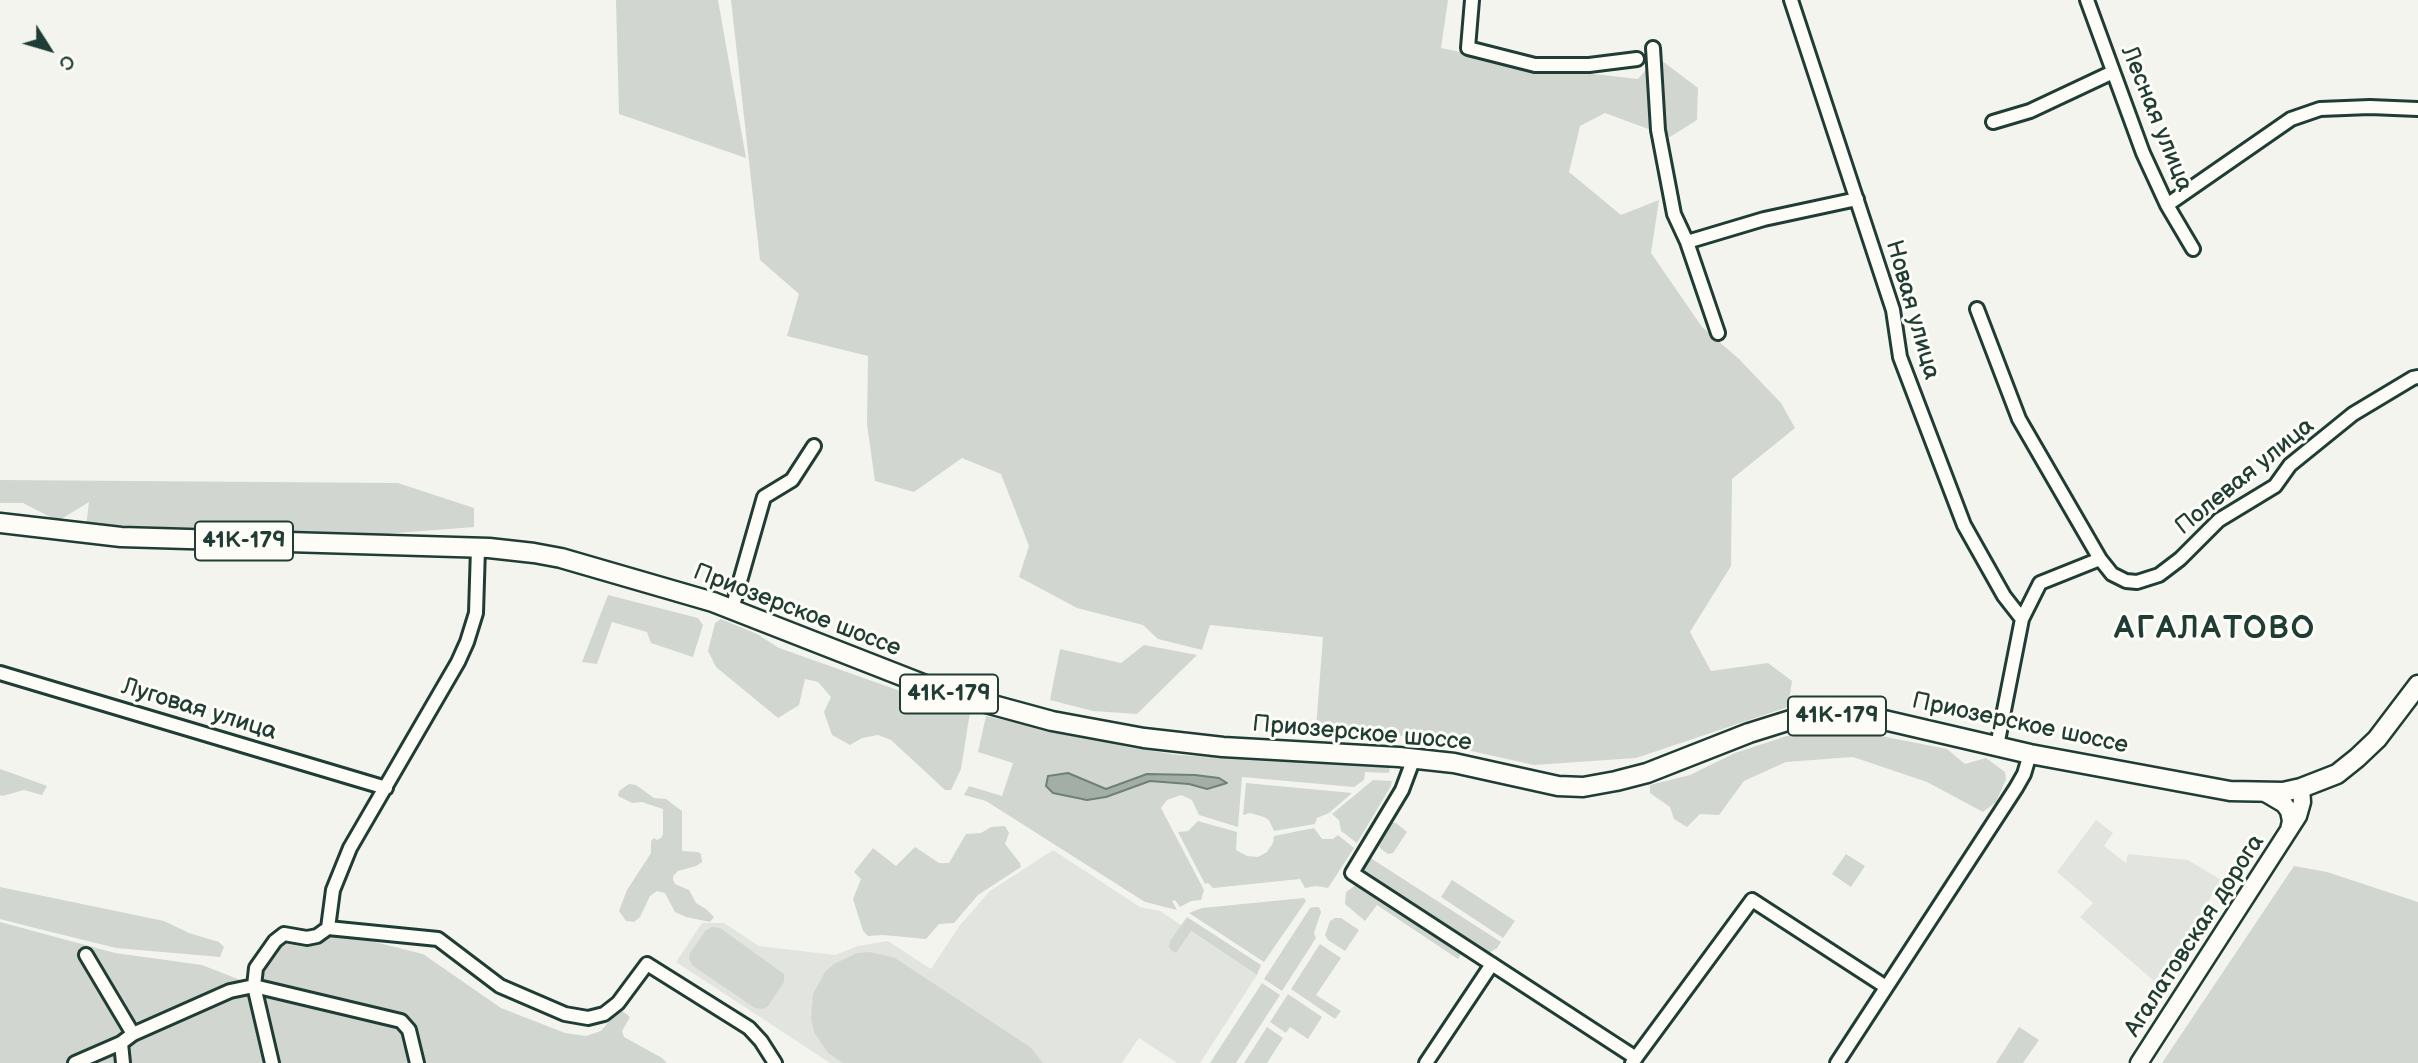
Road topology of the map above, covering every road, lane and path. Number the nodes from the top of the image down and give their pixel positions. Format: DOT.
graph roads {
  1 [pos="1472,0"];
  2 [pos="1791,0"];
  3 [pos="2087,0"];
  4 [pos="1653,48"];
  5 [pos="1637,59"];
  6 [pos="2113,72"];
  7 [pos="2418,109"];
  8 [pos="1993,122"];
  9 [pos="1857,199"];
  10 [pos="2167,205"];
  11 [pos="1687,242"];
  12 [pos="2193,249"];
  13 [pos="1977,309"];
  14 [pos="1718,333"];
  15 [pos="2418,377"];
  16 [pos="814,446"];
  17 [pos="0,523"];
  18 [pos="490,548"];
  19 [pos="2100,559"];
  20 [pos="732,609"];
  21 [pos="2022,619"];
  22 [pos="0,673"];
  23 [pos="2418,685"];
  24 [pos="1997,746"];
  25 [pos="2030,754"];
  26 [pos="1414,758"];
  27 [pos="386,788"];
  28 [pos="2301,788"];
  29 [pos="2267,794"];
  30 [pos="2288,833"];
  31 [pos="328,928"];
  32 [pos="86,955"];
  33 [pos="1492,964"];
  34 [pos="254,986"];
  35 [pos="1886,987"];
  36 [pos="133,1034"];
  37 [pos="121,1044"];
  38 [pos="1634,1060"];
  39 [pos="75,1063"];
  40 [pos="124,1063"];
  41 [pos="272,1063"];
  42 [pos="418,1063"];
  43 [pos="775,1063"];
  44 [pos="1426,1063"];
  45 [pos="1837,1063"];
  46 [pos="2139,1063"];
  1 -- 5 [label="street"];
  2 -- 9 [label="street, Новая улица"];
  3 -- 6 [label="street, Лесная улица"];
  4 -- 11 [label="street"];
  6 -- 8 [label="street"];
  6 -- 10 [label="street, Лесная улица"];
  7 -- 10 [label="street"];
  9 -- 11 [label="street"];
  9 -- 21 [label="street, Новая улица"];
  10 -- 12 [label="street, Лесная улица"];
  11 -- 14 [label="street"];
  13 -- 19 [label="street"];
  15 -- 19 [label="street, Полевая улица"];
  16 -- 20 [label="street"];
  17 -- 18 [label="main road, Приозерское шоссе / 41К-179"];
  18 -- 20 [label="main road, Приозерское шоссе / 41К-179"];
  18 -- 27 [label="street"];
  19 -- 21 [label="street"];
  20 -- 26 [label="main road, Приозерское шоссе / 41К-179"];
  21 -- 24 [label="street"];
  22 -- 27 [label="street, Луговая улица"];
  23 -- 28 [label="main road, 41К-179"];
  24 -- 25 [label="main road, Приозерское шоссе / 41К-179"];
  24 -- 26 [label="main road, Приозерское шоссе / 41К-179"];
  25 -- 29 [label="main road, Приозерское шоссе / 41К-179"];
  25 -- 35 [label="street"];
  26 -- 33 [label="street"];
  27 -- 31 [label="street"];
  28 -- 29 [label="main road, 41К-179"];
  28 -- 30 [label="main road, Агалатовская дорога"];
  29 -- 30 [label="main road"];
  30 -- 46 [label="main road, Агалатовская дорога"];
  31 -- 34 [label="street"];
  31 -- 43 [label="street"];
  32 -- 36 [label="street"];
  33 -- 38 [label="street"];
  33 -- 44 [label="street"];
  34 -- 36 [label="street"];
  34 -- 41 [label="street"];
  34 -- 42 [label="street"];
  35 -- 38 [label="street"];
  35 -- 45 [label="street"];
  36 -- 37 [label="street"];
  37 -- 39 [label="street"];
  37 -- 40 [label="street"];
}
